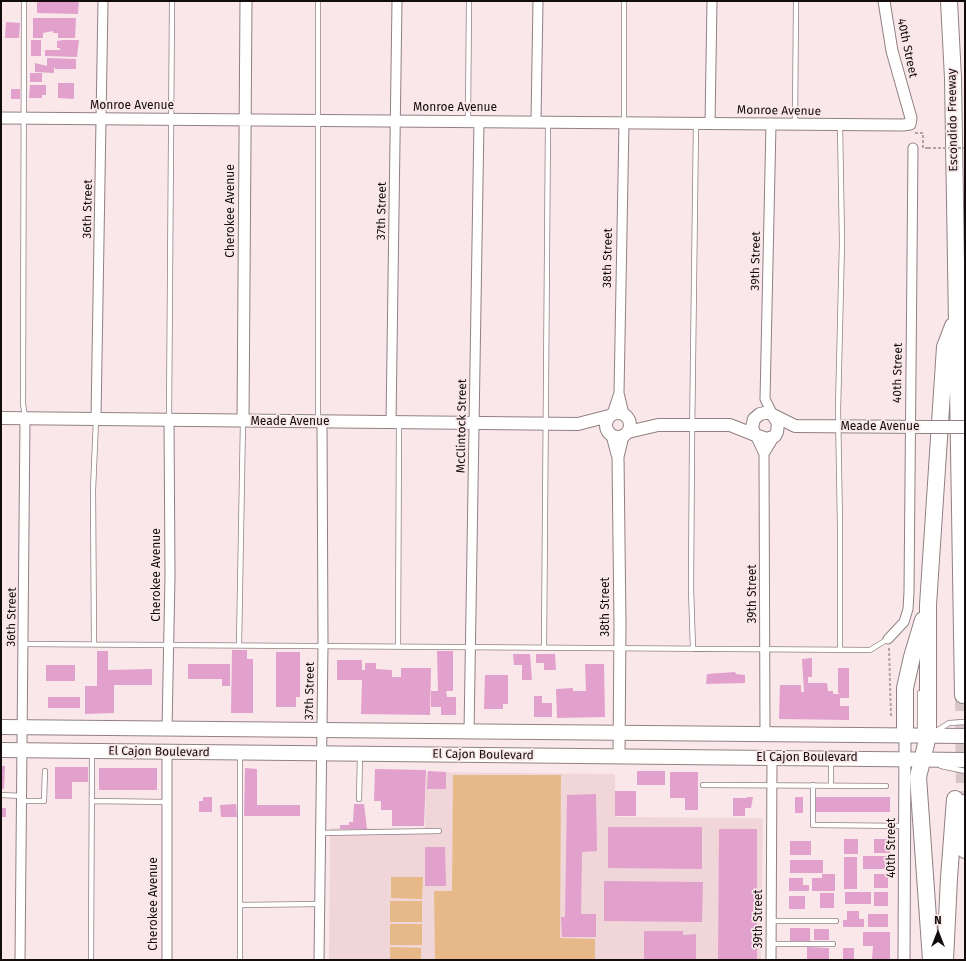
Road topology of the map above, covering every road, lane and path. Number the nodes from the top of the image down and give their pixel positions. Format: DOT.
graph roads {
  1 [pos="24,1"];
  2 [pos="103,1"];
  3 [pos="172,1"];
  4 [pos="246,1"];
  5 [pos="318,1"];
  6 [pos="396,1"];
  7 [pos="469,1"];
  8 [pos="538,1"];
  9 [pos="624,1"];
  10 [pos="712,1"];
  11 [pos="796,1"];
  12 [pos="884,1"];
  13 [pos="949,1"];
  14 [pos="1,118"];
  15 [pos="23,118"];
  16 [pos="102,119"];
  17 [pos="172,119"];
  18 [pos="245,120"];
  19 [pos="317,120"];
  20 [pos="394,120"];
  21 [pos="468,121"];
  22 [pos="479,121"];
  23 [pos="536,122"];
  24 [pos="548,122"];
  25 [pos="624,123"];
  26 [pos="696,123"];
  27 [pos="710,124"];
  28 [pos="771,124"];
  29 [pos="795,124"];
  30 [pos="840,125"];
  31 [pos="912,129"];
  32 [pos="913,148"];
  33 [pos="965,148"];
  34 [pos="956,317"];
  35 [pos="765,399"];
  36 [pos="618,415"];
  37 [pos="773,415"];
  38 [pos="757,416"];
  39 [pos="1,418"];
  40 [pos="25,418"];
  41 [pos="96,418"];
  42 [pos="169,421"];
  43 [pos="243,421"];
  44 [pos="320,422"];
  45 [pos="395,422"];
  46 [pos="474,422"];
  47 [pos="546,424"];
  48 [pos="578,424"];
  49 [pos="658,425"];
  50 [pos="693,425"];
  51 [pos="730,425"];
  52 [pos="795,426"];
  53 [pos="839,426"];
  54 [pos="910,426"];
  55 [pos="965,427"];
  56 [pos="617,434"];
  57 [pos="755,435"];
  58 [pos="775,436"];
  59 [pos="764,454"];
  60 [pos="928,605"];
  61 [pos="888,639"];
  62 [pos="24,644"];
  63 [pos="94,644"];
  64 [pos="169,645"];
  65 [pos="239,645"];
  66 [pos="323,646"];
  67 [pos="398,647"];
  68 [pos="471,647"];
  69 [pos="544,648"];
  70 [pos="620,648"];
  71 [pos="921,648"];
  72 [pos="693,649"];
  73 [pos="766,649"];
  74 [pos="840,650"];
  75 [pos="920,687"];
  76 [pos="964,695"];
  77 [pos="891,716"];
  78 [pos="965,722"];
  79 [pos="1,727"];
  80 [pos="22,728"];
  81 [pos="168,729"];
  82 [pos="321,730"];
  83 [pos="469,732"];
  84 [pos="619,733"];
  85 [pos="765,734"];
  86 [pos="917,736"];
  87 [pos="965,736"];
  88 [pos="1,750"];
  89 [pos="22,750"];
  90 [pos="92,751"];
  91 [pos="168,752"];
  92 [pos="240,753"];
  93 [pos="321,754"];
  94 [pos="360,754"];
  95 [pos="619,756"];
  96 [pos="772,758"];
  97 [pos="831,758"];
  98 [pos="905,759"];
  99 [pos="923,759"];
  100 [pos="965,760"];
  101 [pos="45,770"];
  102 [pos="965,771"];
  103 [pos="703,785"];
  104 [pos="772,785"];
  105 [pos="813,785"];
  106 [pos="831,785"];
  107 [pos="886,786"];
  108 [pos="1,795"];
  109 [pos="22,798"];
  110 [pos="360,799"];
  111 [pos="960,799"];
  112 [pos="92,801"];
  113 [pos="167,802"];
  114 [pos="905,826"];
  115 [pos="440,832"];
  116 [pos="320,833"];
  117 [pos="965,850"];
  118 [pos="319,904"];
  119 [pos="240,905"];
  120 [pos="771,921"];
  121 [pos="836,921"];
  122 [pos="771,944"];
  123 [pos="833,944"];
  124 [pos="20,960"];
  125 [pos="91,960"];
  126 [pos="167,960"];
  127 [pos="240,960"];
  128 [pos="319,960"];
  129 [pos="771,960"];
  130 [pos="904,960"];
  131 [pos="931,960"];
  132 [pos="945,960"];
  1 -- 15 [label="lane"];
  2 -- 16 [label="street, 36th Street"];
  3 -- 17 [label="lane"];
  4 -- 18 [label="street, Cherokee Avenue"];
  5 -- 19 [label="lane"];
  6 -- 20 [label="street, 37th Street"];
  7 -- 21 [label="lane"];
  8 -- 23 [label="street"];
  9 -- 25 [label="lane"];
  10 -- 27 [label="street"];
  11 -- 29 [label="lane"];
  12 -- 31 [label="street, 40th Street"];
  13 -- 34 [label="highway, Escondido Freeway"];
  14 -- 15 [label="street, Monroe Avenue"];
  15 -- 16 [label="street, Monroe Avenue"];
  15 -- 40 [label="lane"];
  16 -- 17 [label="street, Monroe Avenue"];
  16 -- 41 [label="street, 36th Street"];
  17 -- 18 [label="street, Monroe Avenue"];
  17 -- 42 [label="lane"];
  18 -- 19 [label="street, Monroe Avenue"];
  18 -- 43 [label="street, Cherokee Avenue"];
  19 -- 20 [label="street, Monroe Avenue"];
  19 -- 44 [label="lane"];
  20 -- 21 [label="street, Monroe Avenue"];
  20 -- 45 [label="street, 37th Street"];
  21 -- 22 [label="street, Monroe Avenue"];
  22 -- 23 [label="street, Monroe Avenue"];
  22 -- 46 [label="street, McClintock Street"];
  23 -- 24 [label="street, Monroe Avenue"];
  24 -- 25 [label="street, Monroe Avenue"];
  24 -- 47 [label="lane"];
  25 -- 26 [label="street, Monroe Avenue"];
  25 -- 36 [label="street, 38th Street"];
  26 -- 27 [label="street, Monroe Avenue"];
  26 -- 50 [label="lane"];
  27 -- 28 [label="street, Monroe Avenue"];
  28 -- 29 [label="street, Monroe Avenue"];
  28 -- 35 [label="street, 39th Street"];
  29 -- 30 [label="street, Monroe Avenue"];
  30 -- 31 [label="street, Monroe Avenue"];
  30 -- 53 [label="lane"];
  31 -- 32 [label="path"];
  31 -- 33 [label="path, bridge"];
  32 -- 54 [label="street, 40th Street"];
  34 -- 60 [label="highway"];
  34 -- 76 [label="highway, Escondido Freeway"];
  35 -- 37 [label="street, 39th Street"];
  35 -- 38 [label="street, 39th Street"];
  36 -- 48 [label="main road, Meade Avenue"];
  36 -- 49 [label="main road, Meade Avenue"];
  36 -- 56 [label="main road"];
  36 -- 56 [label="main road"];
  37 -- 38 [label="main road, Meade Avenue"];
  37 -- 52 [label="main road, Meade Avenue"];
  37 -- 58 [label="main road"];
  38 -- 51 [label="main road, Meade Avenue"];
  38 -- 57 [label="main road"];
  39 -- 40 [label="main road, Meade Avenue"];
  40 -- 41 [label="main road, Meade Avenue"];
  40 -- 62 [label="street, 36th Street"];
  41 -- 42 [label="main road, Meade Avenue"];
  41 -- 63 [label="lane"];
  42 -- 43 [label="main road, Meade Avenue"];
  42 -- 64 [label="street, Cherokee Avenue"];
  43 -- 44 [label="main road, Meade Avenue"];
  43 -- 65 [label="lane"];
  44 -- 45 [label="main road, Meade Avenue"];
  44 -- 66 [label="street, 37th Street"];
  45 -- 46 [label="main road, Meade Avenue"];
  45 -- 67 [label="lane"];
  46 -- 47 [label="main road, Meade Avenue"];
  46 -- 68 [label="street, McClintock Street"];
  47 -- 48 [label="main road, Meade Avenue"];
  47 -- 69 [label="lane"];
  48 -- 56 [label="main road, Meade Avenue"];
  49 -- 50 [label="main road, Meade Avenue"];
  49 -- 56 [label="main road, Meade Avenue"];
  50 -- 51 [label="main road, Meade Avenue"];
  50 -- 72 [label="lane"];
  51 -- 57 [label="main road, Meade Avenue"];
  52 -- 53 [label="main road, Meade Avenue"];
  52 -- 58 [label="main road, Meade Avenue"];
  53 -- 54 [label="main road, Meade Avenue"];
  53 -- 74 [label="lane"];
  54 -- 55 [label="main road, Meade Avenue, bridge"];
  54 -- 61 [label="street, 40th Street"];
  56 -- 70 [label="street, 38th Street"];
  57 -- 58 [label="main road, Meade Avenue"];
  57 -- 59 [label="street, 39th Street"];
  58 -- 59 [label="street"];
  59 -- 73 [label="street, 39th Street"];
  60 -- 71 [label="lane"];
  60 -- 86 [label="highway"];
  60 -- 86 [label="highway"];
  61 -- 74 [label="lane"];
  61 -- 77 [label="path"];
  62 -- 63 [label="lane"];
  62 -- 80 [label="street, 36th Street"];
  63 -- 64 [label="lane"];
  64 -- 65 [label="lane"];
  64 -- 81 [label="street, Cherokee Avenue"];
  65 -- 66 [label="lane"];
  66 -- 67 [label="lane"];
  66 -- 82 [label="street, 37th Street"];
  67 -- 68 [label="lane"];
  68 -- 69 [label="lane"];
  68 -- 83 [label="street, McClintock Street"];
  69 -- 70 [label="lane"];
  70 -- 72 [label="lane"];
  70 -- 84 [label="street, 38th Street"];
  72 -- 73 [label="lane"];
  73 -- 74 [label="lane"];
  73 -- 85 [label="street, 39th Street"];
  75 -- 86 [label="lane"];
  78 -- 86 [label="lane"];
  79 -- 80 [label="main road, El Cajon Boulevard"];
  80 -- 81 [label="main road, El Cajon Boulevard"];
  80 -- 89 [label="street, 36th Street"];
  81 -- 82 [label="main road, El Cajon Boulevard"];
  82 -- 83 [label="main road, El Cajon Boulevard"];
  82 -- 93 [label="street, 37th Street"];
  83 -- 84 [label="main road, El Cajon Boulevard"];
  84 -- 85 [label="main road, El Cajon Boulevard"];
  84 -- 95 [label="street, 38th Street"];
  85 -- 86 [label="main road, El Cajon Boulevard"];
  86 -- 87 [label="main road, El Cajon Boulevard"];
  86 -- 98 [label="street, 40th Street"];
  86 -- 99 [label="highway"];
  88 -- 89 [label="main road, El Cajon Boulevard"];
  89 -- 90 [label="main road, El Cajon Boulevard"];
  89 -- 109 [label="street, 36th Street"];
  90 -- 91 [label="main road, El Cajon Boulevard"];
  90 -- 112 [label="lane"];
  91 -- 92 [label="main road, El Cajon Boulevard"];
  91 -- 113 [label="street, Cherokee Avenue"];
  92 -- 93 [label="main road, El Cajon Boulevard"];
  92 -- 119 [label="lane"];
  93 -- 94 [label="main road, El Cajon Boulevard"];
  93 -- 116 [label="street, 37th Street"];
  94 -- 95 [label="main road, El Cajon Boulevard"];
  94 -- 110 [label="lane"];
  95 -- 96 [label="main road, El Cajon Boulevard"];
  96 -- 97 [label="main road, El Cajon Boulevard"];
  96 -- 104 [label="street, 39th Street"];
  97 -- 98 [label="main road, El Cajon Boulevard"];
  97 -- 106 [label="lane"];
  98 -- 99 [label="main road, El Cajon Boulevard"];
  98 -- 114 [label="street, 40th Street"];
  99 -- 100 [label="main road, El Cajon Boulevard"];
  99 -- 102 [label="lane"];
  99 -- 131 [label="highway"];
  101 -- 109 [label="lane"];
  103 -- 104 [label="lane"];
  104 -- 105 [label="lane"];
  104 -- 120 [label="street, 39th Street"];
  105 -- 106 [label="lane"];
  105 -- 114 [label="lane"];
  106 -- 107 [label="lane"];
  108 -- 109 [label="lane"];
  109 -- 124 [label="street, 36th Street"];
  111 -- 117 [label="highway"];
  111 -- 132 [label="highway"];
  112 -- 113 [label="lane"];
  112 -- 125 [label="lane"];
  113 -- 126 [label="street, Cherokee Avenue"];
  114 -- 130 [label="street, 40th Street"];
  115 -- 116 [label="lane"];
  116 -- 118 [label="street, 37th Street"];
  118 -- 119 [label="lane"];
  118 -- 128 [label="street, 37th Street"];
  119 -- 127 [label="lane"];
  120 -- 121 [label="lane"];
  120 -- 122 [label="street, 39th Street"];
  122 -- 123 [label="lane"];
  122 -- 129 [label="street, 39th Street"];
}
